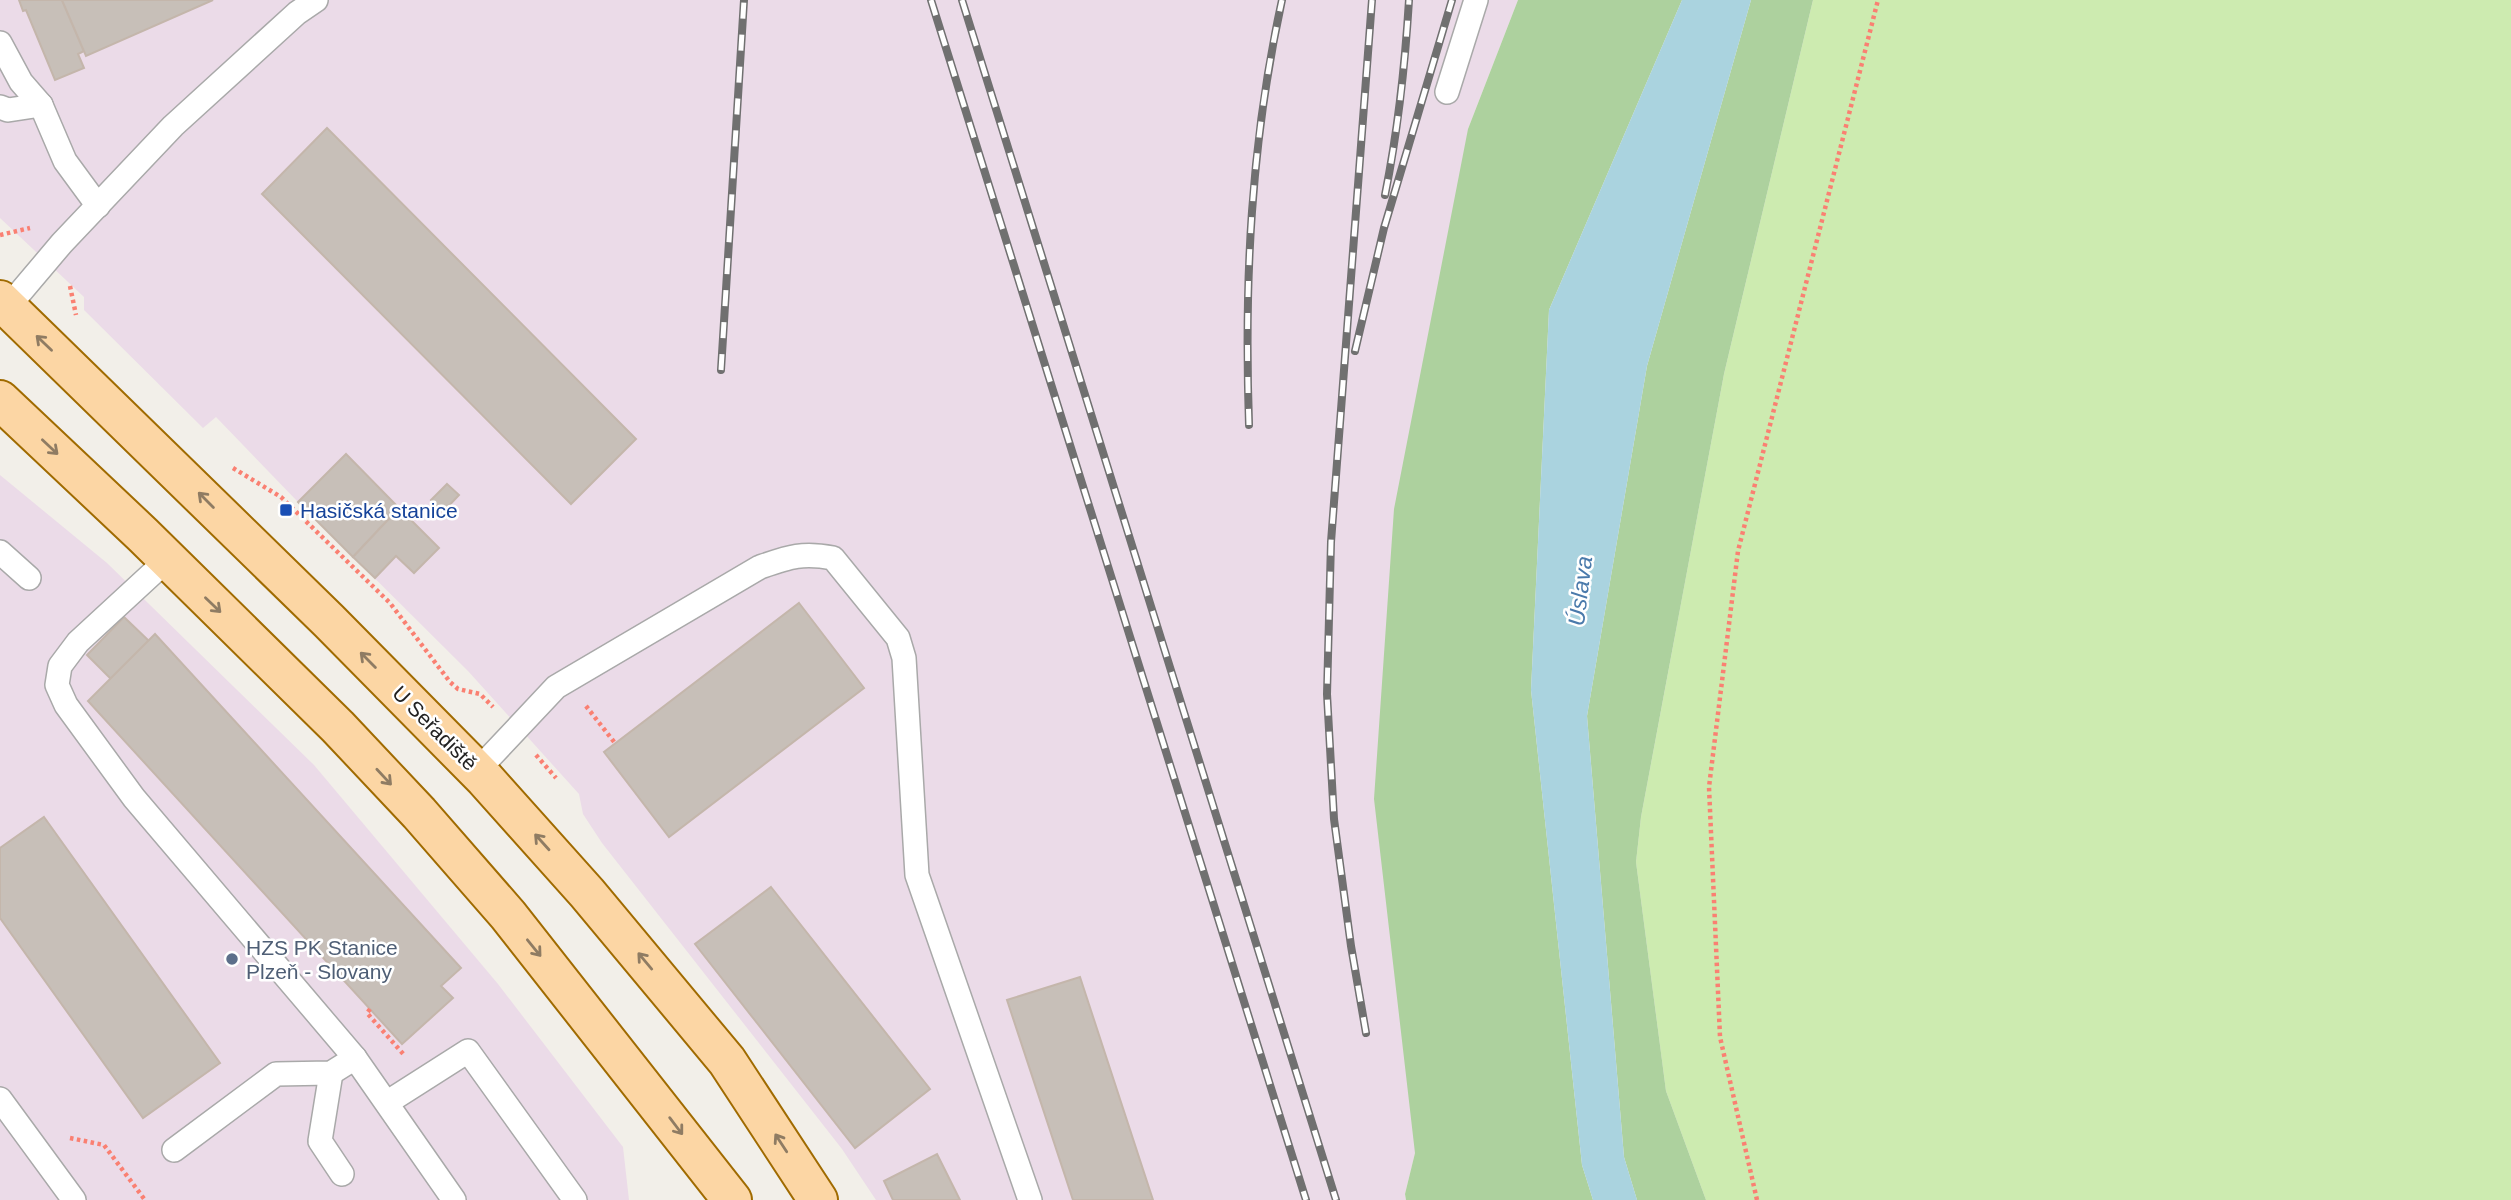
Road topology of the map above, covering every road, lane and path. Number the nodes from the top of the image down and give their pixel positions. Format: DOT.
graph roads {
  1 [pos="1476,0"];
  2 [pos="1878,0"];
  3 [pos="302,4"];
  4 [pos="0,43"];
  5 [pos="1447,92"];
  6 [pos="41,105"];
  7 [pos="0,107"];
  8 [pos="98,205"];
  9 [pos="0,235"];
  10 [pos="62,243"];
  11 [pos="4,304"];
  12 [pos="80,323"];
  13 [pos="0,400"];
  14 [pos="224,463"];
  15 [pos="0,552"];
  16 [pos="167,560"];
  17 [pos="29,578"];
  18 [pos="591,712"];
  19 [pos="514,731"];
  20 [pos="615,743"];
  21 [pos="477,771"];
  22 [pos="556,778"];
  23 [pos="355,1058"];
  24 [pos="331,1073"];
  25 [pos="0,1099"];
  26 [pos="388,1102"];
  27 [pos="174,1150"];
  28 [pos="342,1174"];
  29 [pos="74,1200"];
  30 [pos="454,1200"];
  31 [pos="575,1200"];
  32 [pos="732,1200"];
  33 [pos="818,1200"];
  34 [pos="1030,1200"];
  35 [pos="1757,1200"];
  1 -- 5 [label="lane"];
  2 -- 35 [label="path"];
  3 -- 8 [label="lane"];
  4 -- 6 [label="lane"];
  6 -- 7 [label="lane"];
  6 -- 8 [label="lane"];
  8 -- 10 [label="lane"];
  9 -- 10 [label="path"];
  10 -- 11 [label="lane"];
  10 -- 12 [label="path"];
  21 -- 11 [label="main road, U Seřadiště, one-way"];
  13 -- 16 [label="main road, one-way"];
  14 -- 19 [label="path"];
  15 -- 17 [label="lane"];
  16 -- 23 [label="lane"];
  16 -- 32 [label="main road, one-way"];
  18 -- 20 [label="path"];
  19 -- 21 [label="lane"];
  19 -- 22 [label="path"];
  19 -- 34 [label="lane"];
  33 -- 21 [label="main road, U Seřadiště, one-way"];
  23 -- 24 [label="lane"];
  23 -- 26 [label="lane"];
  24 -- 27 [label="lane"];
  24 -- 28 [label="lane"];
  25 -- 29 [label="lane"];
  26 -- 30 [label="lane"];
  26 -- 31 [label="lane"];
}
